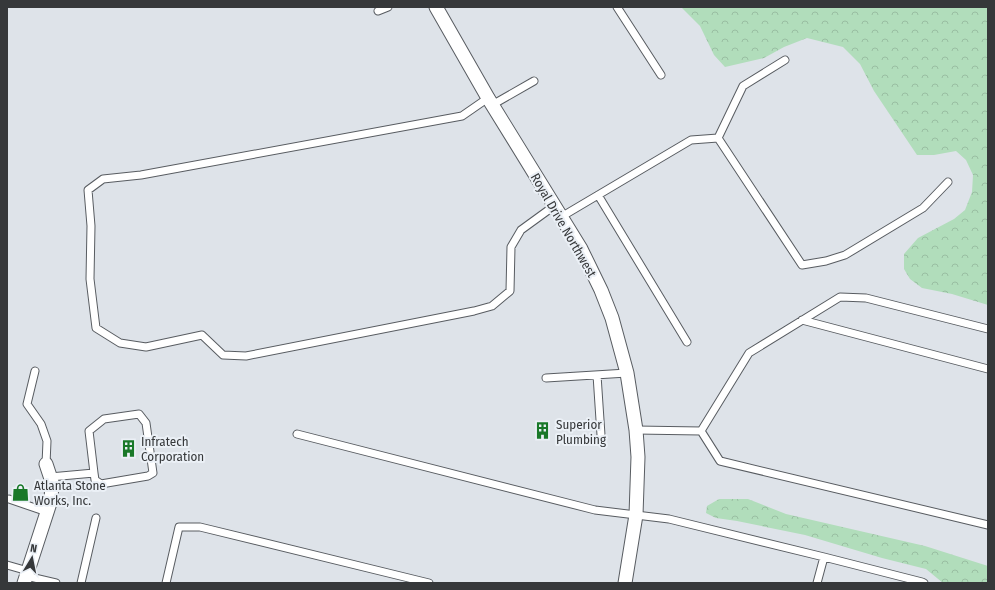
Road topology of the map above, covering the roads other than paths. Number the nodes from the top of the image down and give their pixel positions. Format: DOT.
graph roads {
  1 [pos="388,7"];
  2 [pos="436,7"];
  3 [pos="617,7"];
  4 [pos="378,11"];
  5 [pos="786,60"];
  6 [pos="661,75"];
  7 [pos="534,81"];
  8 [pos="490,102"];
  9 [pos="718,138"];
  10 [pos="948,182"];
  11 [pos="598,195"];
  12 [pos="554,206"];
  13 [pos="561,217"];
  14 [pos="802,320"];
  15 [pos="988,328"];
  16 [pos="687,342"];
  17 [pos="988,369"];
  18 [pos="35,371"];
  19 [pos="627,373"];
  20 [pos="597,375"];
  21 [pos="546,378"];
  22 [pos="636,430"];
  23 [pos="701,431"];
  24 [pos="297,434"];
  25 [pos="601,435"];
  26 [pos="48,470"];
  27 [pos="94,473"];
  28 [pos="9,499"];
  29 [pos="47,512"];
  30 [pos="636,515"];
  31 [pos="96,518"];
  32 [pos="988,525"];
  33 [pos="824,557"];
  34 [pos="7,565"];
  35 [pos="26,577"];
  36 [pos="56,583"];
  37 [pos="81,583"];
  38 [pos="166,583"];
  39 [pos="429,583"];
  40 [pos="625,583"];
  41 [pos="817,583"];
  42 [pos="924,583"];
  1 -- 4 [label="lane"];
  2 -- 8 [label="street, Royal Drive Northwest"];
  3 -- 6 [label="lane"];
  5 -- 9 [label="lane"];
  7 -- 8 [label="lane"];
  8 -- 12 [label="street, Royal Drive Northwest"];
  8 -- 12 [label="lane"];
  9 -- 10 [label="lane"];
  9 -- 11 [label="lane"];
  11 -- 13 [label="lane"];
  11 -- 16 [label="lane"];
  12 -- 13 [label="street, Royal Drive Northwest"];
  13 -- 19 [label="street, Royal Drive Northwest"];
  14 -- 15 [label="lane"];
  14 -- 17 [label="lane"];
  14 -- 23 [label="lane"];
  18 -- 26 [label="lane"];
  19 -- 20 [label="lane"];
  19 -- 22 [label="street, Royal Drive Northwest"];
  20 -- 21 [label="lane"];
  20 -- 25 [label="lane"];
  22 -- 23 [label="lane"];
  22 -- 30 [label="street, Royal Drive Northwest"];
  23 -- 32 [label="lane"];
  24 -- 30 [label="lane"];
  26 -- 27 [label="lane"];
  26 -- 29 [label="street"];
  27 -- 27 [label="lane"];
  28 -- 29 [label="lane"];
  29 -- 35 [label="street"];
  30 -- 33 [label="lane"];
  30 -- 40 [label="street, Royal Drive Northwest"];
  31 -- 37 [label="lane"];
  33 -- 41 [label="lane"];
  33 -- 42 [label="lane"];
  34 -- 35 [label="lane"];
  35 -- 36 [label="lane"];
  38 -- 39 [label="lane"];
}
